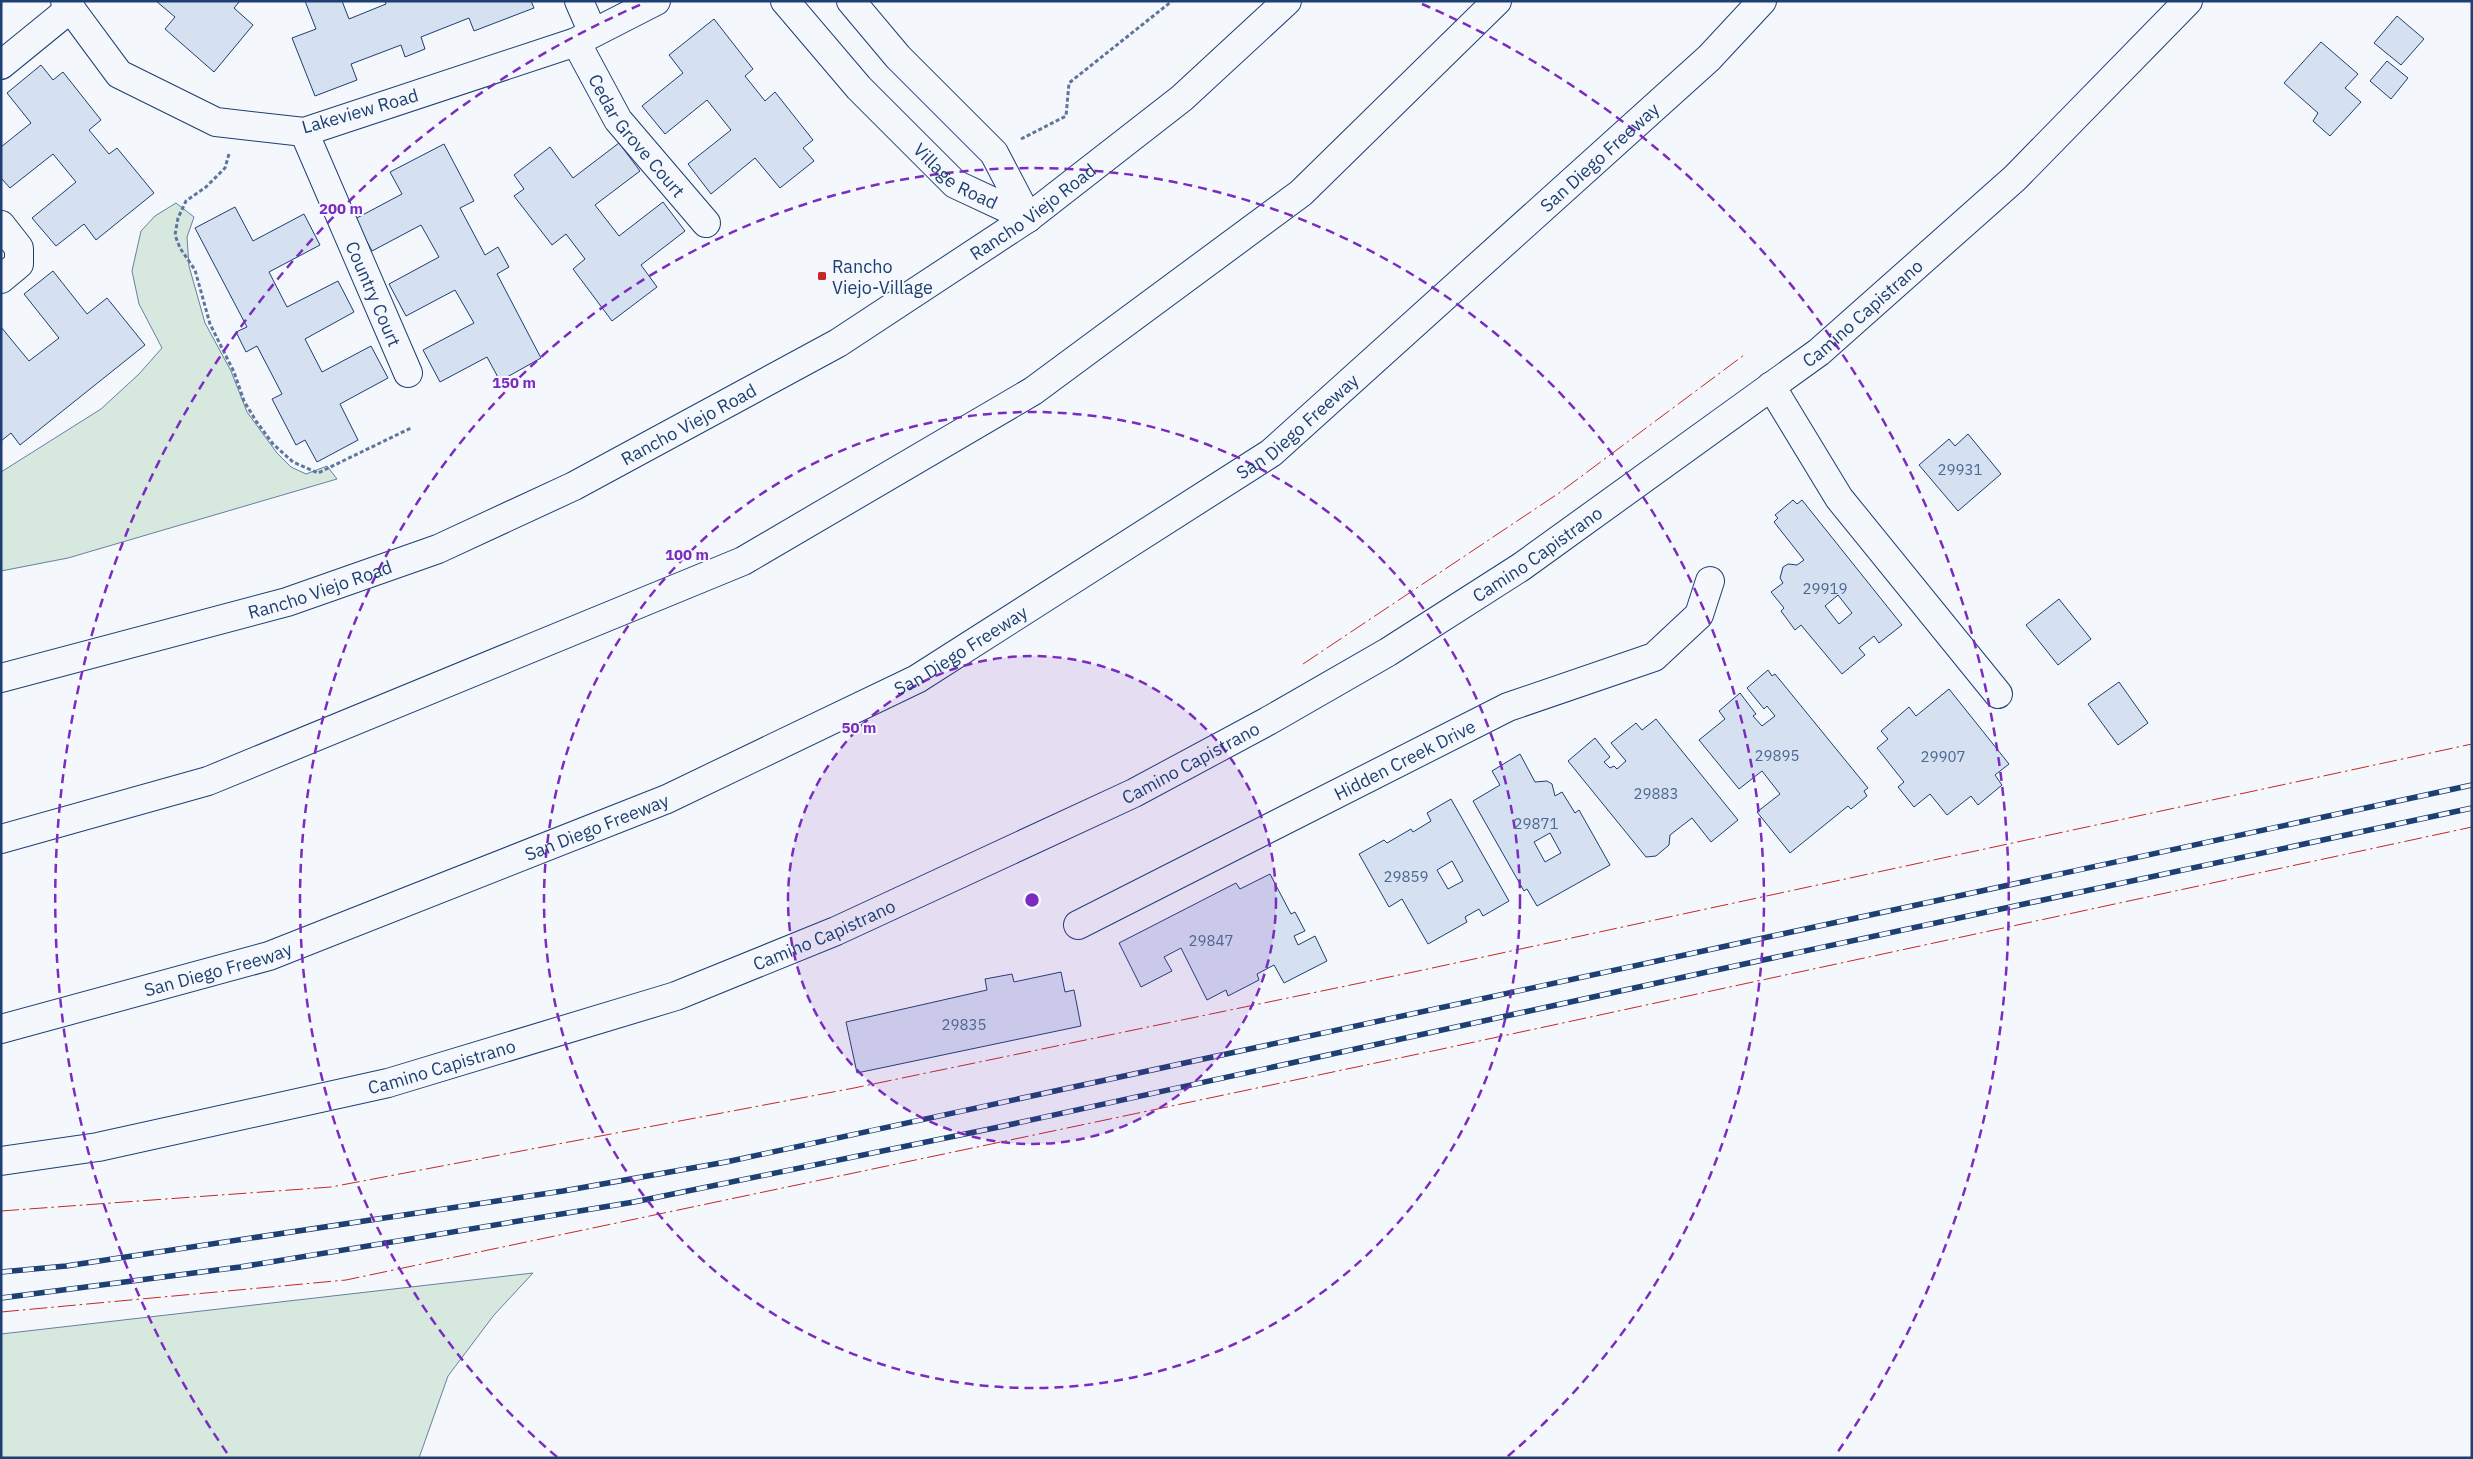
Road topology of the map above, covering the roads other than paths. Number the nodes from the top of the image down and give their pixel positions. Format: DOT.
graph roads {
  1 [pos="579,1"];
  2 [pos="656,1"];
  3 [pos="785,1"];
  4 [pos="851,1"];
  5 [pos="1287,1"];
  6 [pos="1497,1"];
  7 [pos="1762,1"];
  8 [pos="2188,1"];
  9 [pos="68,5"];
  10 [pos="585,38"];
  11 [pos="1,65"];
  12 [pos="304,132"];
  13 [pos="1028,218"];
  14 [pos="706,223"];
  15 [pos="1,225"];
  16 [pos="1,279"];
  17 [pos="408,373"];
  18 [pos="1770,386"];
  19 [pos="1710,581"];
  20 [pos="1,678"];
  21 [pos="1998,694"];
  22 [pos="1,839"];
  23 [pos="1078,925"];
  24 [pos="1,1029"];
  25 [pos="1,1161"];
  1 -- 10 [label="main road, Cedar Grove Court"];
  2 -- 10 [label="main road, Lakeview Road"];
  3 -- 13 [label="main road, Village Road"];
  4 -- 13 [label="main road, Village Road"];
  5 -- 13 [label="main road, Rancho Viejo Road"];
  6 -- 22 [label="main road"];
  7 -- 24 [label="main road, San Diego Freeway"];
  8 -- 18 [label="main road, Camino Capistrano"];
  9 -- 11 [label="main road"];
  9 -- 12 [label="main road, Lakeview Road"];
  10 -- 12 [label="main road, Lakeview Road"];
  10 -- 14 [label="main road, Cedar Grove Court"];
  12 -- 17 [label="main road, Country Court"];
  13 -- 20 [label="main road, Rancho Viejo Road"];
  15 -- 16 [label="main road"];
  18 -- 21 [label="main road"];
  18 -- 25 [label="main road, Camino Capistrano"];
  19 -- 23 [label="main road, Hidden Creek Drive"];
}
